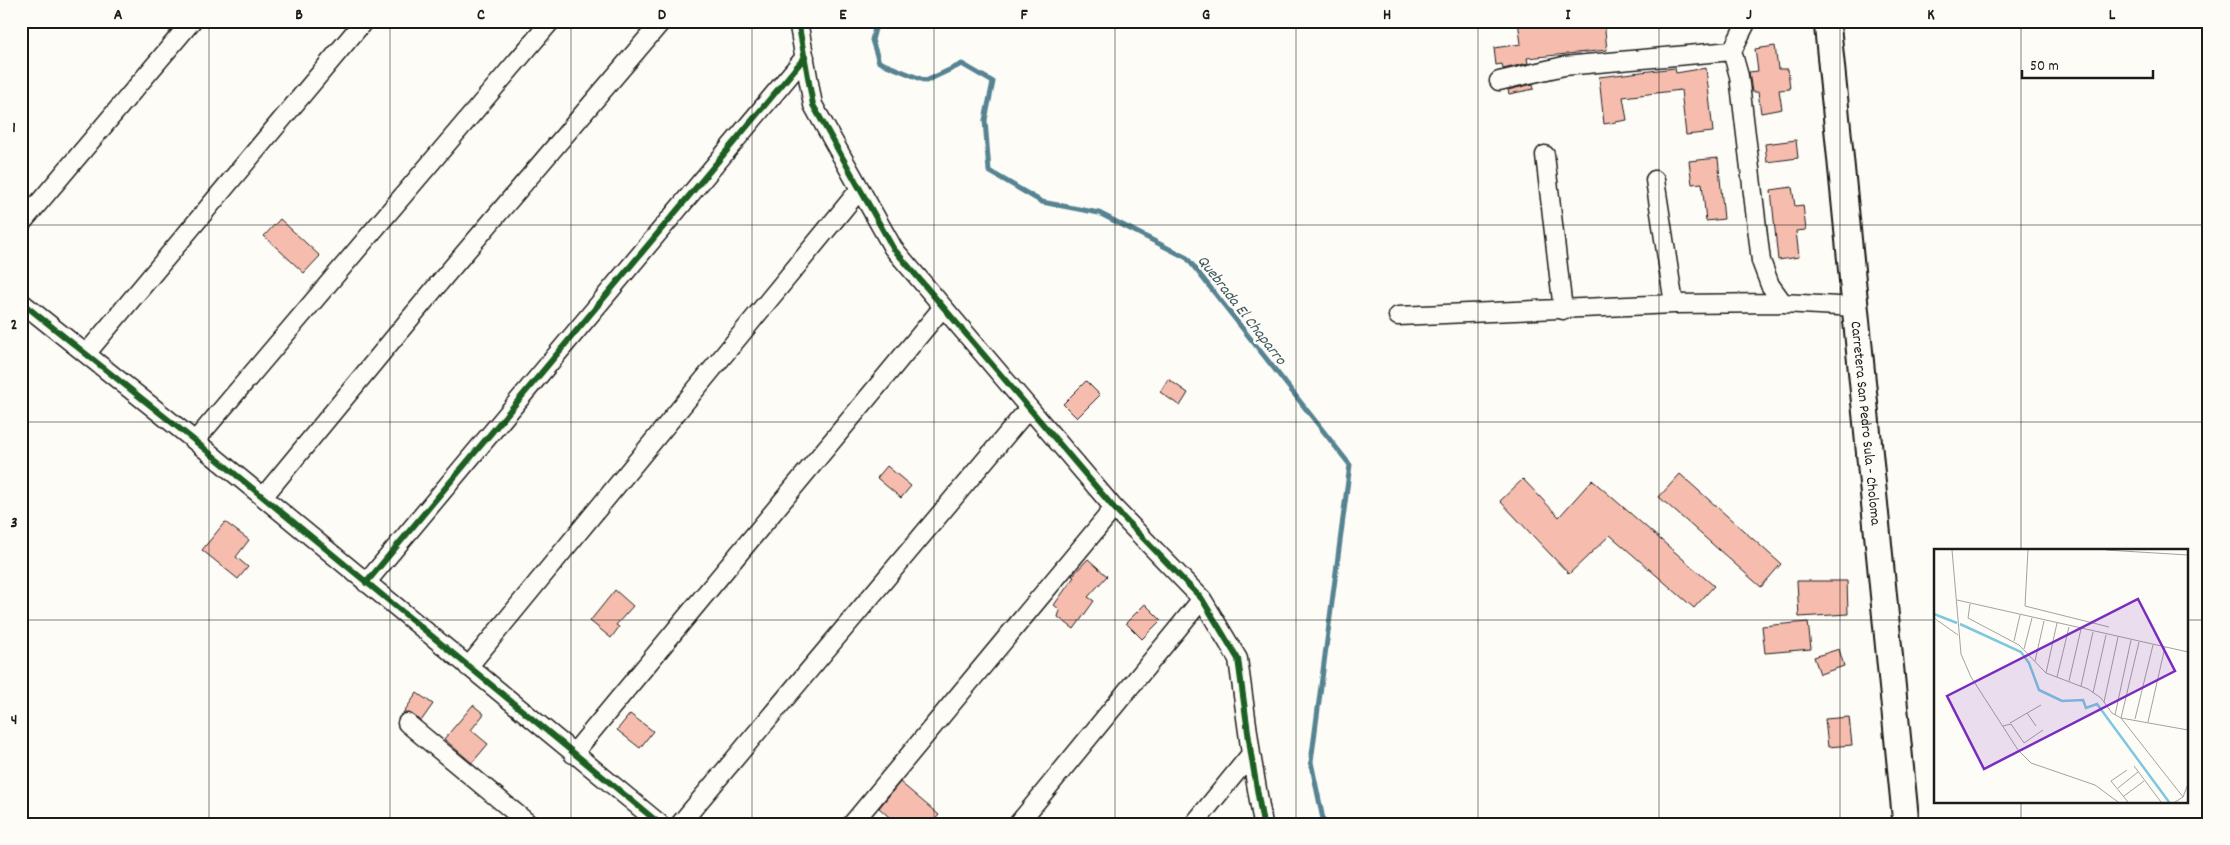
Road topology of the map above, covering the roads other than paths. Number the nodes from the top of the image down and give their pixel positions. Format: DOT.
graph roads {
  1 [pos="192,21"];
  2 [pos="364,21"];
  3 [pos="550,21"];
  4 [pos="662,21"];
  5 [pos="798,21"];
  6 [pos="1747,21"];
  7 [pos="1827,21"];
  8 [pos="1732,51"];
  9 [pos="805,57"];
  10 [pos="1499,81"];
  11 [pos="1545,155"];
  12 [pos="1655,180"];
  13 [pos="860,189"];
  14 [pos="21,224"];
  15 [pos="21,302"];
  16 [pos="1783,303"];
  17 [pos="1674,304"];
  18 [pos="943,307"];
  19 [pos="1856,307"];
  20 [pos="1563,310"];
  21 [pos="1398,316"];
  22 [pos="86,354"];
  23 [pos="1029,408"];
  24 [pos="195,441"];
  25 [pos="263,498"];
  26 [pos="1114,508"];
  27 [pos="366,583"];
  28 [pos="1202,599"];
  29 [pos="468,667"];
  30 [pos="407,723"];
  31 [pos="573,754"];
  32 [pos="1251,754"];
  33 [pos="529,824"];
  34 [pos="660,824"];
  35 [pos="680,824"];
  36 [pos="852,824"];
  37 [pos="1018,824"];
  38 [pos="1194,824"];
  39 [pos="1263,824"];
  40 [pos="1906,824"];
  1 -- 14 [label="street"];
  2 -- 22 [label="street"];
  3 -- 24 [label="street"];
  4 -- 25 [label="street"];
  5 -- 9 [label="street"];
  6 -- 8 [label="street"];
  7 -- 19 [label="main road, Carretera San Pedro Sula - Choloma"];
  8 -- 10 [label="street"];
  8 -- 16 [label="street"];
  9 -- 13 [label="street"];
  9 -- 27 [label="street"];
  11 -- 20 [label="street"];
  12 -- 17 [label="street"];
  13 -- 18 [label="street"];
  13 -- 29 [label="street"];
  15 -- 22 [label="street"];
  16 -- 17 [label="street"];
  16 -- 19 [label="street"];
  17 -- 20 [label="street"];
  18 -- 23 [label="street"];
  18 -- 31 [label="street"];
  19 -- 40 [label="main road, Carretera San Pedro Sula - Choloma"];
  20 -- 21 [label="street"];
  22 -- 24 [label="street"];
  23 -- 26 [label="street"];
  23 -- 35 [label="street"];
  24 -- 25 [label="street"];
  25 -- 27 [label="street"];
  26 -- 28 [label="street"];
  26 -- 36 [label="street"];
  27 -- 29 [label="street"];
  28 -- 32 [label="street"];
  28 -- 37 [label="street"];
  29 -- 31 [label="street"];
  30 -- 33 [label="street"];
  31 -- 34 [label="street"];
  32 -- 38 [label="street"];
  32 -- 39 [label="street"];
}
